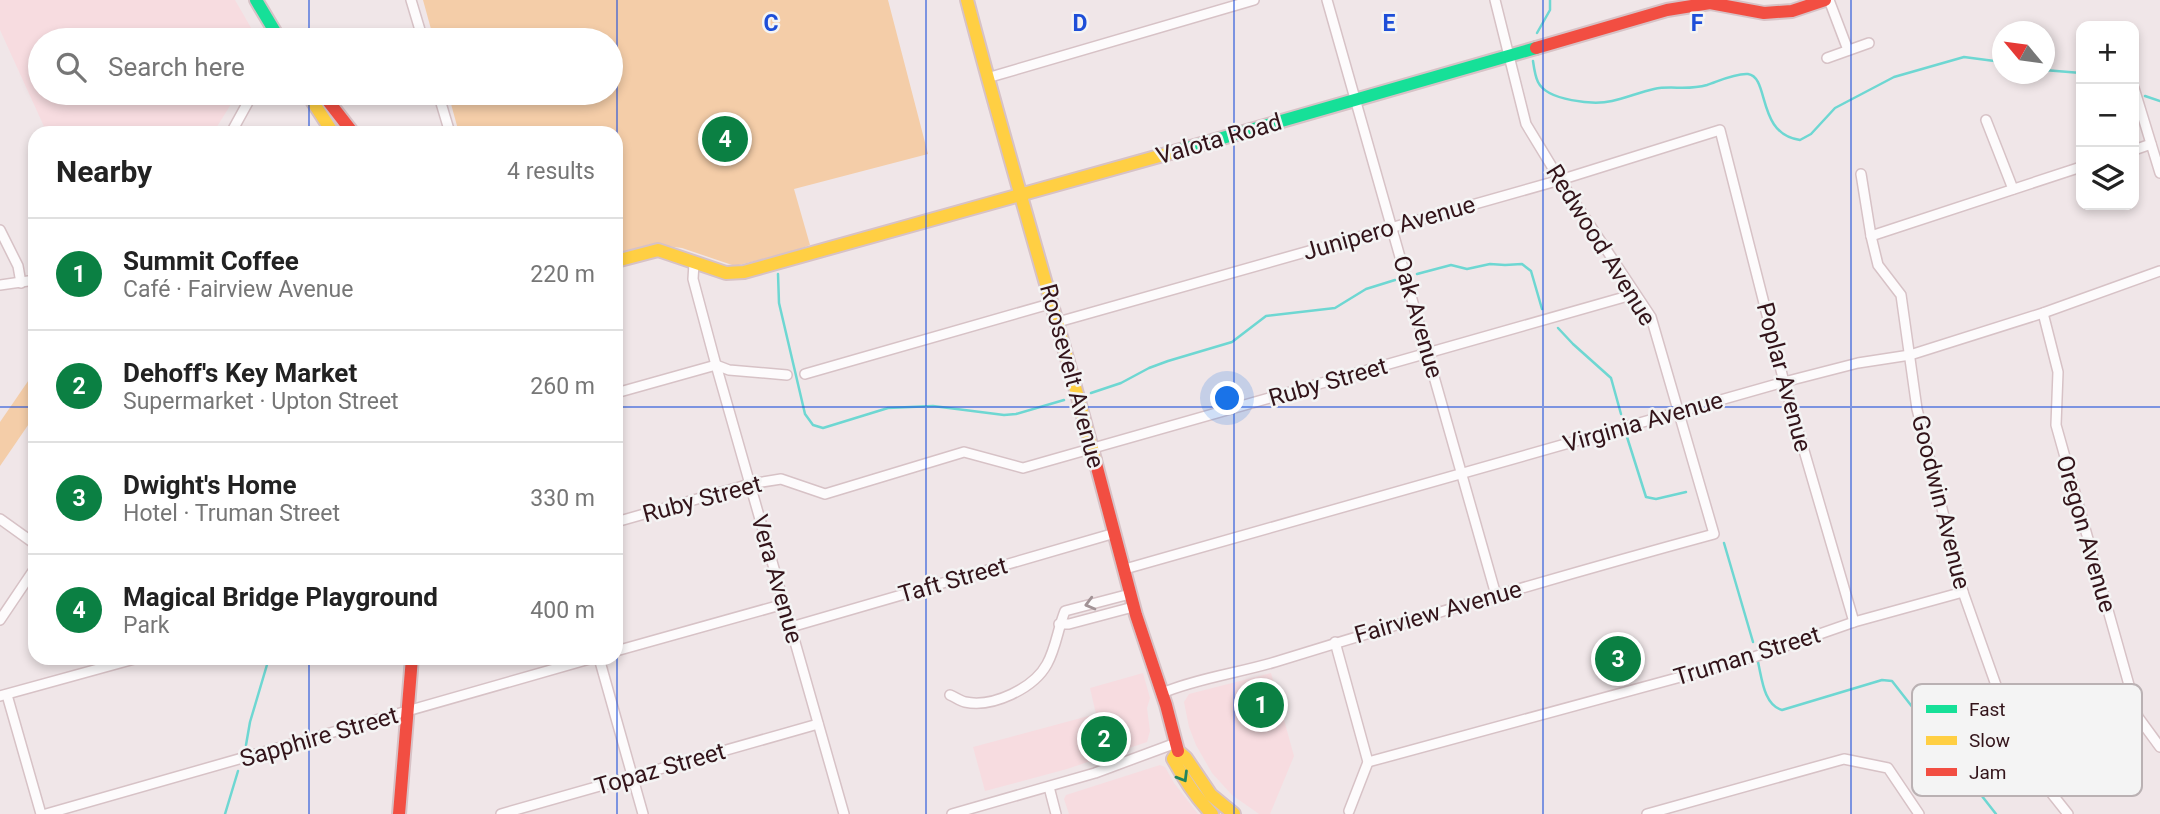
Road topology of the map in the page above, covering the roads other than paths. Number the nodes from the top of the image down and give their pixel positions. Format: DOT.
graph roads {
  1 [pos="256,0"];
  2 [pos="411,0"];
  3 [pos="967,0"];
  4 [pos="1254,0"];
  5 [pos="1327,0"];
  6 [pos="1495,0"];
  7 [pos="1827,0"];
  8 [pos="1748,6"];
  9 [pos="273,28"];
  10 [pos="419,28"];
  11 [pos="1869,43"];
  12 [pos="1848,50"];
  13 [pos="1509,55"];
  14 [pos="1828,58"];
  15 [pos="987,78"];
  16 [pos="1355,101"];
  17 [pos="2139,104"];
  18 [pos="246,105"];
  19 [pos="315,105"];
  20 [pos="331,105"];
  21 [pos="442,105"];
  22 [pos="1986,120"];
  23 [pos="235,126"];
  24 [pos="328,126"];
  25 [pos="348,126"];
  26 [pos="448,126"];
  27 [pos="1720,130"];
  28 [pos="2151,144"];
  29 [pos="2139,148"];
  30 [pos="2076,169"];
  31 [pos="2160,173"];
  32 [pos="1861,174"];
  33 [pos="1560,180"];
  34 [pos="2013,189"];
  35 [pos="1021,195"];
  36 [pos="1392,227"];
  37 [pos="0,230"];
  38 [pos="1871,236"];
  39 [pos="623,259"];
  40 [pos="694,263"];
  41 [pos="2160,271"];
  42 [pos="28,281"];
  43 [pos="20,283"];
  44 [pos="0,285"];
  45 [pos="1635,294"];
  46 [pos="1053,303"];
  47 [pos="2043,313"];
  48 [pos="1058,322"];
  49 [pos="1428,354"];
  50 [pos="1910,355"];
  51 [pos="716,365"];
  52 [pos="805,374"];
  53 [pos="787,375"];
  54 [pos="1784,382"];
  55 [pos="623,391"];
  56 [pos="1678,412"];
  57 [pos="1091,449"];
  58 [pos="1460,474"];
  59 [pos="750,484"];
  60 [pos="0,519"];
  61 [pos="623,520"];
  62 [pos="1115,533"];
  63 [pos="1714,534"];
  64 [pos="28,539"];
  65 [pos="1125,569"];
  66 [pos="28,578"];
  67 [pos="1129,593"];
  68 [pos="1963,593"];
  69 [pos="1496,595"];
  70 [pos="784,604"];
  71 [pos="1133,607"];
  72 [pos="0,620"];
  73 [pos="1854,622"];
  74 [pos="1059,624"];
  75 [pos="791,627"];
  76 [pos="1335,642"];
  77 [pos="623,649"];
  78 [pos="113,665"];
  79 [pos="411,665"];
  80 [pos="569,665"];
  81 [pos="601,665"];
  82 [pos="1996,684"];
  83 [pos="2129,684"];
  84 [pos="1162,693"];
  85 [pos="950,695"];
  86 [pos="4,696"];
  87 [pos="407,712"];
  88 [pos="2142,722"];
  89 [pos="818,724"];
  90 [pos="1177,747"];
  91 [pos="2160,747"];
  92 [pos="1368,762"];
  93 [pos="633,777"];
  94 [pos="1049,787"];
  95 [pos="2054,796"];
  96 [pos="1348,813"];
  97 [pos="43,814"];
  98 [pos="399,814"];
  99 [pos="501,814"];
  100 [pos="643,814"];
  101 [pos="844,814"];
  102 [pos="952,814"];
  103 [pos="1056,814"];
  104 [pos="1212,814"];
  105 [pos="1234,814"];
  106 [pos="1647,814"];
  107 [pos="1919,814"];
  108 [pos="2068,814"];
  1 -- 9 [label="street"];
  2 -- 10 [label="street"];
  3 -- 15 [label="street, Roosevelt Avenue"];
  4 -- 15 [label="street"];
  5 -- 16 [label="street, Oak Avenue"];
  6 -- 13 [label="street, Redwood Avenue"];
  7 -- 8 [label="street, Valota Road"];
  7 -- 12 [label="street"];
  8 -- 13 [label="street, Valota Road"];
  11 -- 12 [label="street"];
  12 -- 14 [label="street"];
  13 -- 16 [label="street, Valota Road"];
  13 -- 33 [label="street, Redwood Avenue"];
  15 -- 35 [label="street, Roosevelt Avenue"];
  16 -- 35 [label="street, Valota Road"];
  16 -- 36 [label="street, Oak Avenue"];
  17 -- 28 [label="street"];
  18 -- 23 [label="street"];
  19 -- 24 [label="street"];
  20 -- 25 [label="street"];
  21 -- 26 [label="street"];
  22 -- 34 [label="street"];
  27 -- 33 [label="street, Junipero Avenue"];
  27 -- 54 [label="street, Poplar Avenue"];
  28 -- 29 [label="street"];
  28 -- 31 [label="street"];
  30 -- 34 [label="street"];
  32 -- 38 [label="street, Goodwin Avenue"];
  33 -- 36 [label="street, Junipero Avenue"];
  33 -- 45 [label="street, Redwood Avenue"];
  34 -- 38 [label="street"];
  35 -- 40 [label="street, Valota Road"];
  35 -- 46 [label="street, Roosevelt Avenue"];
  36 -- 48 [label="street, Junipero Avenue"];
  36 -- 49 [label="street, Oak Avenue"];
  37 -- 43 [label="street"];
  38 -- 50 [label="street, Goodwin Avenue"];
  39 -- 40 [label="street, Valota Road"];
  40 -- 51 [label="street, Vera Avenue"];
  41 -- 47 [label="street, Virginia Avenue"];
  42 -- 43 [label="street"];
  43 -- 44 [label="street"];
  45 -- 49 [label="street, Ruby Street"];
  45 -- 56 [label="street, Redwood Avenue"];
  46 -- 48 [label="street, Roosevelt Avenue"];
  46 -- 52 [label="street"];
  47 -- 50 [label="street, Virginia Avenue"];
  47 -- 83 [label="street, Oregon Avenue"];
  48 -- 57 [label="street, Roosevelt Avenue"];
  49 -- 57 [label="street, Ruby Street"];
  49 -- 58 [label="street, Oak Avenue"];
  50 -- 54 [label="street, Virginia Avenue"];
  50 -- 68 [label="street, Goodwin Avenue"];
  51 -- 53 [label="street"];
  51 -- 55 [label="street"];
  51 -- 59 [label="street, Vera Avenue"];
  54 -- 56 [label="street, Virginia Avenue"];
  54 -- 73 [label="street, Poplar Avenue"];
  56 -- 58 [label="street, Virginia Avenue"];
  56 -- 63 [label="street, Redwood Avenue"];
  57 -- 59 [label="street, Ruby Street"];
  57 -- 62 [label="street, Roosevelt Avenue"];
  58 -- 65 [label="street, Virginia Avenue"];
  58 -- 69 [label="street, Oak Avenue"];
  59 -- 61 [label="street, Ruby Street"];
  59 -- 70 [label="street, Vera Avenue"];
  60 -- 64 [label="street"];
  62 -- 65 [label="street, Roosevelt Avenue"];
  62 -- 75 [label="street, Taft Street"];
  63 -- 69 [label="street, Fairview Avenue"];
  65 -- 67 [label="street, Roosevelt Avenue"];
  66 -- 72 [label="street"];
  67 -- 71 [label="street, Roosevelt Avenue"];
  67 -- 74 [label="street, one-way"];
  68 -- 73 [label="street, Truman Street"];
  68 -- 82 [label="street, Goodwin Avenue"];
  69 -- 76 [label="street, Fairview Avenue"];
  70 -- 75 [label="street, Vera Avenue"];
  70 -- 77 [label="street"];
  71 -- 74 [label="street"];
  71 -- 84 [label="street, Roosevelt Avenue"];
  73 -- 92 [label="street, Truman Street"];
  74 -- 85 [label="street"];
  75 -- 89 [label="street, Vera Avenue"];
  76 -- 84 [label="street, Fairview Avenue"];
  76 -- 92 [label="street"];
  78 -- 86 [label="street"];
  79 -- 87 [label="street"];
  80 -- 87 [label="street, Sapphire Street"];
  81 -- 93 [label="street"];
  84 -- 90 [label="street, Roosevelt Avenue"];
  86 -- 97 [label="street"];
  87 -- 97 [label="street, Sapphire Street"];
  87 -- 98 [label="street"];
  88 -- 91 [label="street, Oregon Avenue"];
  89 -- 93 [label="street, Topaz Street"];
  89 -- 101 [label="street, Vera Avenue"];
  90 -- 94 [label="street"];
  90 -- 104 [label="street, Roosevelt Avenue, one-way"];
  90 -- 105 [label="street, Roosevelt Avenue"];
  92 -- 96 [label="street"];
  93 -- 99 [label="street, Topaz Street"];
  93 -- 100 [label="street"];
  94 -- 102 [label="street"];
  94 -- 103 [label="street"];
  95 -- 108 [label="street, Goodwin Avenue"];
  106 -- 107 [label="street"];
}
